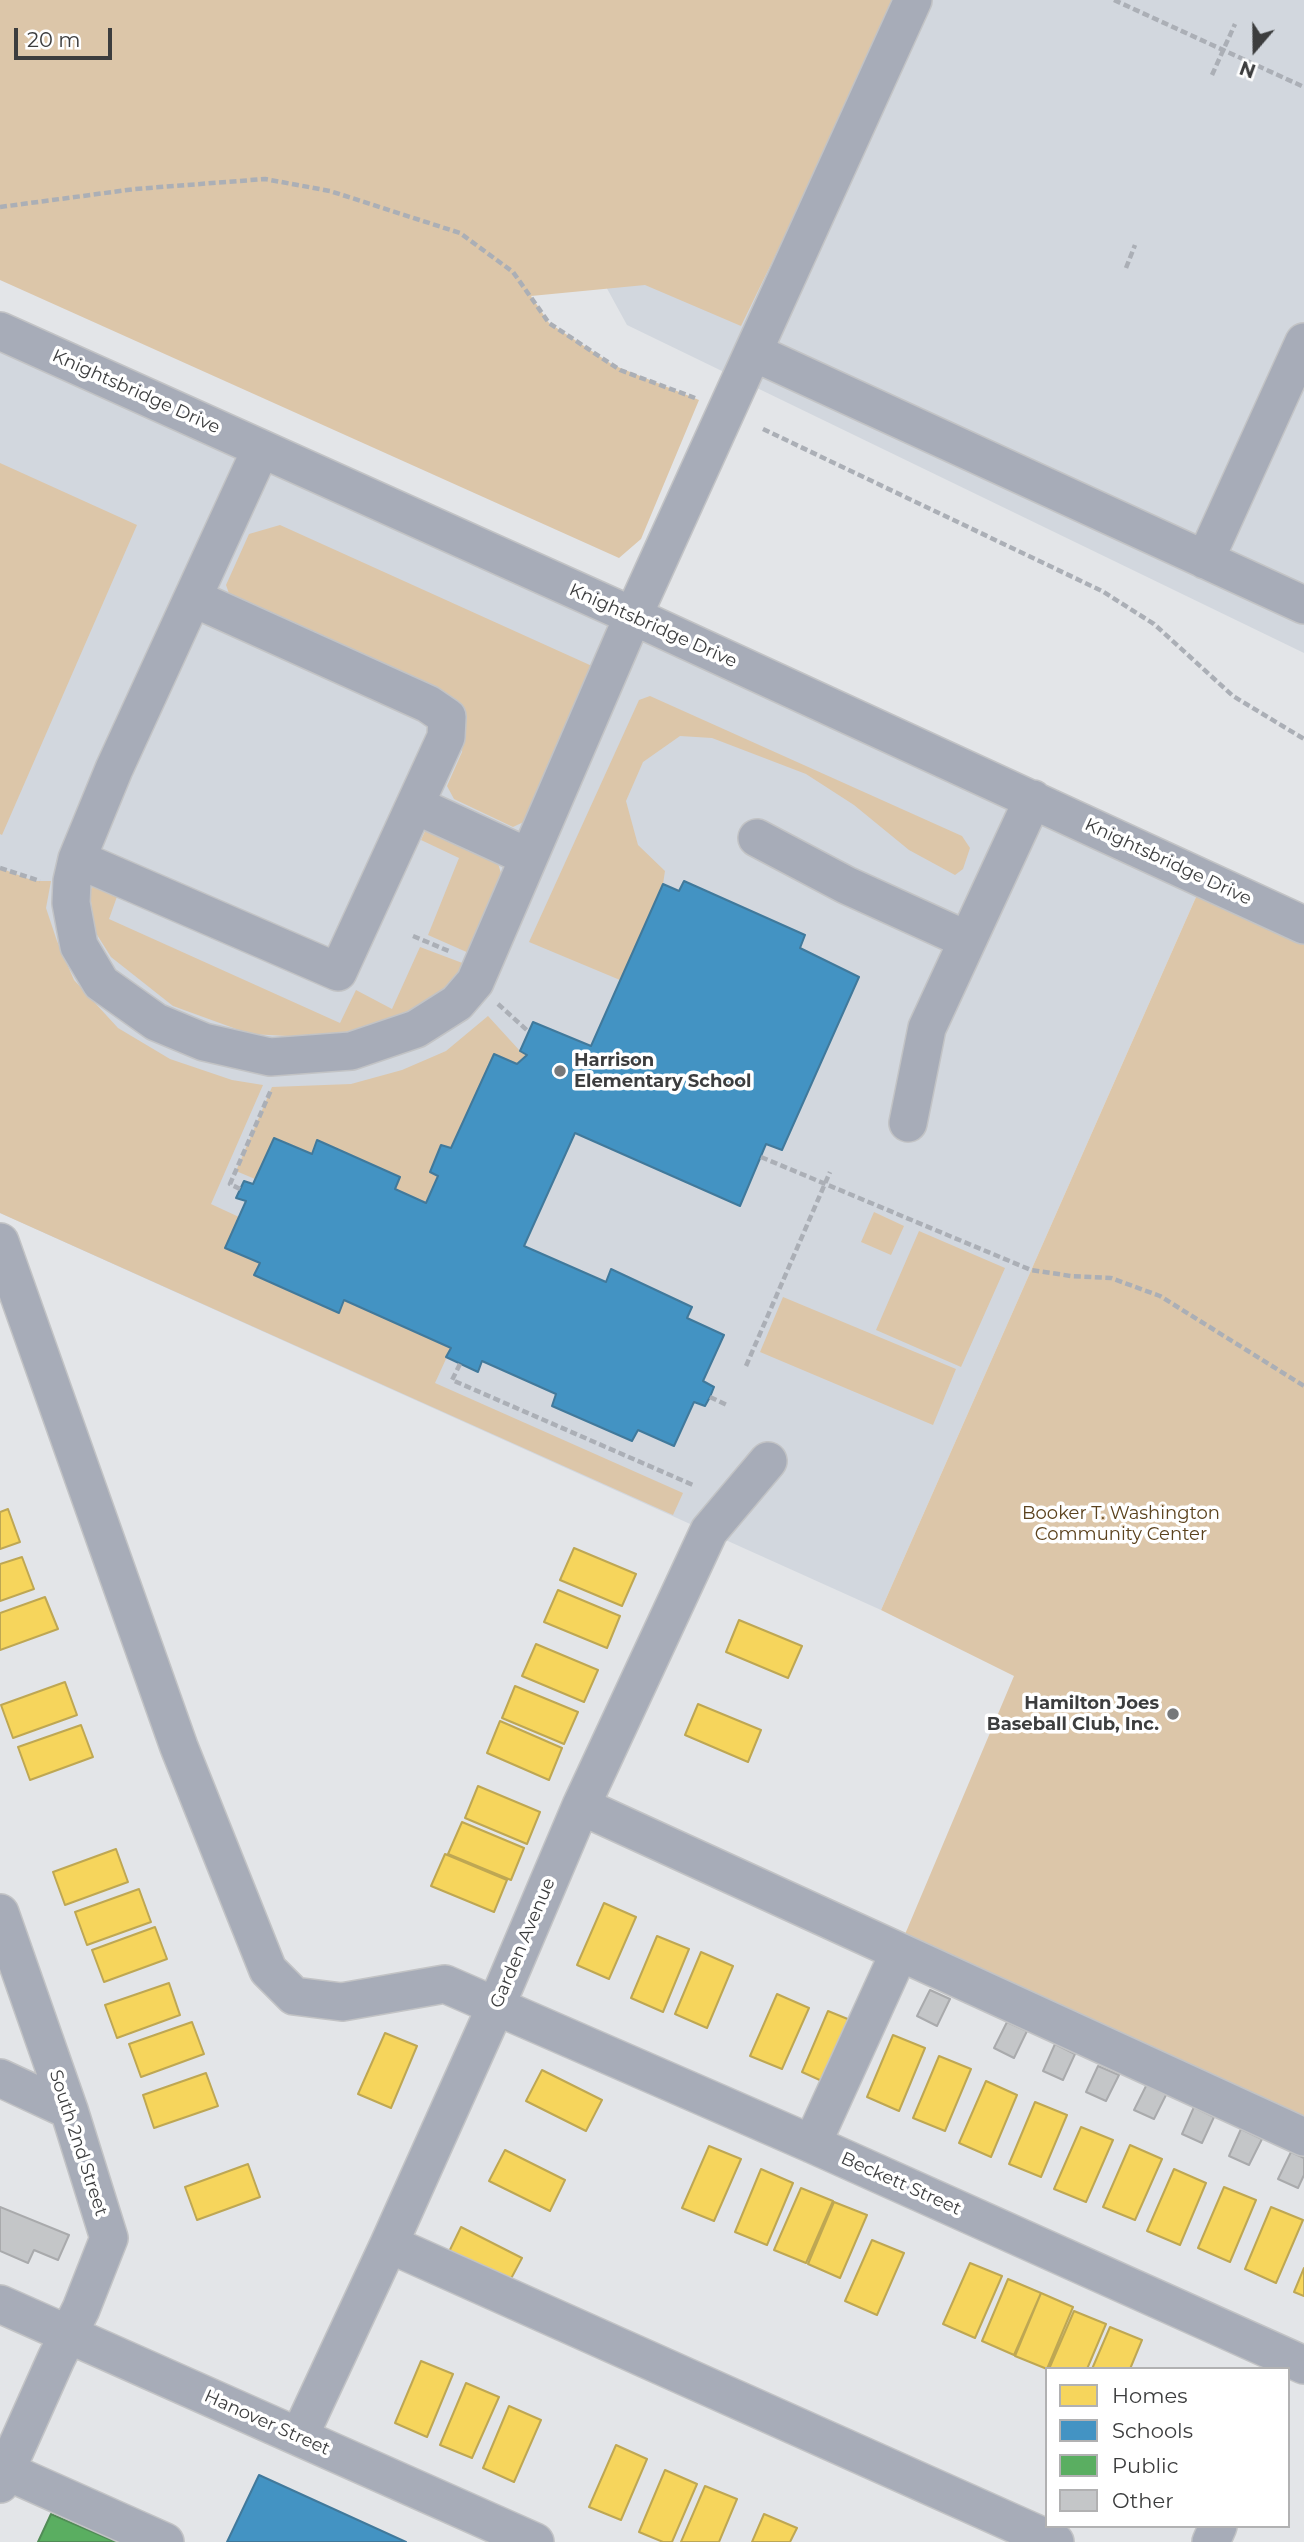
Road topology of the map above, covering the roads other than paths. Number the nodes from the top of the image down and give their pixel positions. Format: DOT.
graph roads {
  1 [pos="913,0"];
  2 [pos="0,331"];
  3 [pos="1304,342"];
  4 [pos="753,352"];
  5 [pos="261,449"];
  6 [pos="1205,560"];
  7 [pos="193,598"];
  8 [pos="1304,605"];
  9 [pos="633,616"];
  10 [pos="1032,799"];
  11 [pos="415,805"];
  12 [pos="757,838"];
  13 [pos="528,857"];
  14 [pos="77,859"];
  15 [pos="1304,925"];
  16 [pos="967,940"];
  17 [pos="908,1123"];
  18 [pos="0,1242"];
  19 [pos="768,1461"];
  20 [pos="581,1806"];
  21 [pos="0,1913"];
  22 [pos="898,1953"];
  23 [pos="496,2006"];
  24 [pos="0,2078"];
  25 [pos="69,2110"];
  26 [pos="1304,2137"];
  27 [pos="812,2144"];
  28 [pos="389,2244"];
  29 [pos="0,2304"];
  30 [pos="69,2335"];
  31 [pos="1292,2364"];
  32 [pos="299,2437"];
  33 [pos="3,2478"];
  34 [pos="165,2542"];
  35 [pos="535,2542"];
  36 [pos="1055,2542"];
  1 -- 4 [label="street"];
  2 -- 5 [label="street, Knightsbridge Drive"];
  3 -- 6 [label="street"];
  4 -- 6 [label="street"];
  4 -- 9 [label="street"];
  5 -- 7 [label="street"];
  5 -- 9 [label="street, Knightsbridge Drive"];
  6 -- 8 [label="street"];
  7 -- 11 [label="street"];
  7 -- 14 [label="street"];
  9 -- 10 [label="street, Knightsbridge Drive"];
  9 -- 13 [label="street"];
  10 -- 15 [label="street, Knightsbridge Drive"];
  10 -- 16 [label="street"];
  11 -- 13 [label="street"];
  11 -- 14 [label="street"];
  12 -- 16 [label="street"];
  13 -- 14 [label="street"];
  16 -- 17 [label="street"];
  18 -- 23 [label="street, Beckett Street"];
  19 -- 20 [label="street, Garden Avenue"];
  20 -- 22 [label="street"];
  20 -- 23 [label="street, Garden Avenue"];
  21 -- 25 [label="street, South 2nd Street"];
  22 -- 26 [label="street"];
  22 -- 27 [label="street"];
  23 -- 27 [label="street, Beckett Street"];
  23 -- 28 [label="street, Garden Avenue"];
  24 -- 25 [label="street"];
  25 -- 30 [label="street, South 2nd Street"];
  27 -- 31 [label="street, Beckett Street"];
  28 -- 32 [label="street, Garden Avenue"];
  28 -- 36 [label="street"];
  29 -- 30 [label="street, Hanover Street"];
  30 -- 32 [label="street, Hanover Street"];
  30 -- 33 [label="street, South 2nd Street"];
  32 -- 35 [label="street, Hanover Street"];
  33 -- 34 [label="street"];
}
